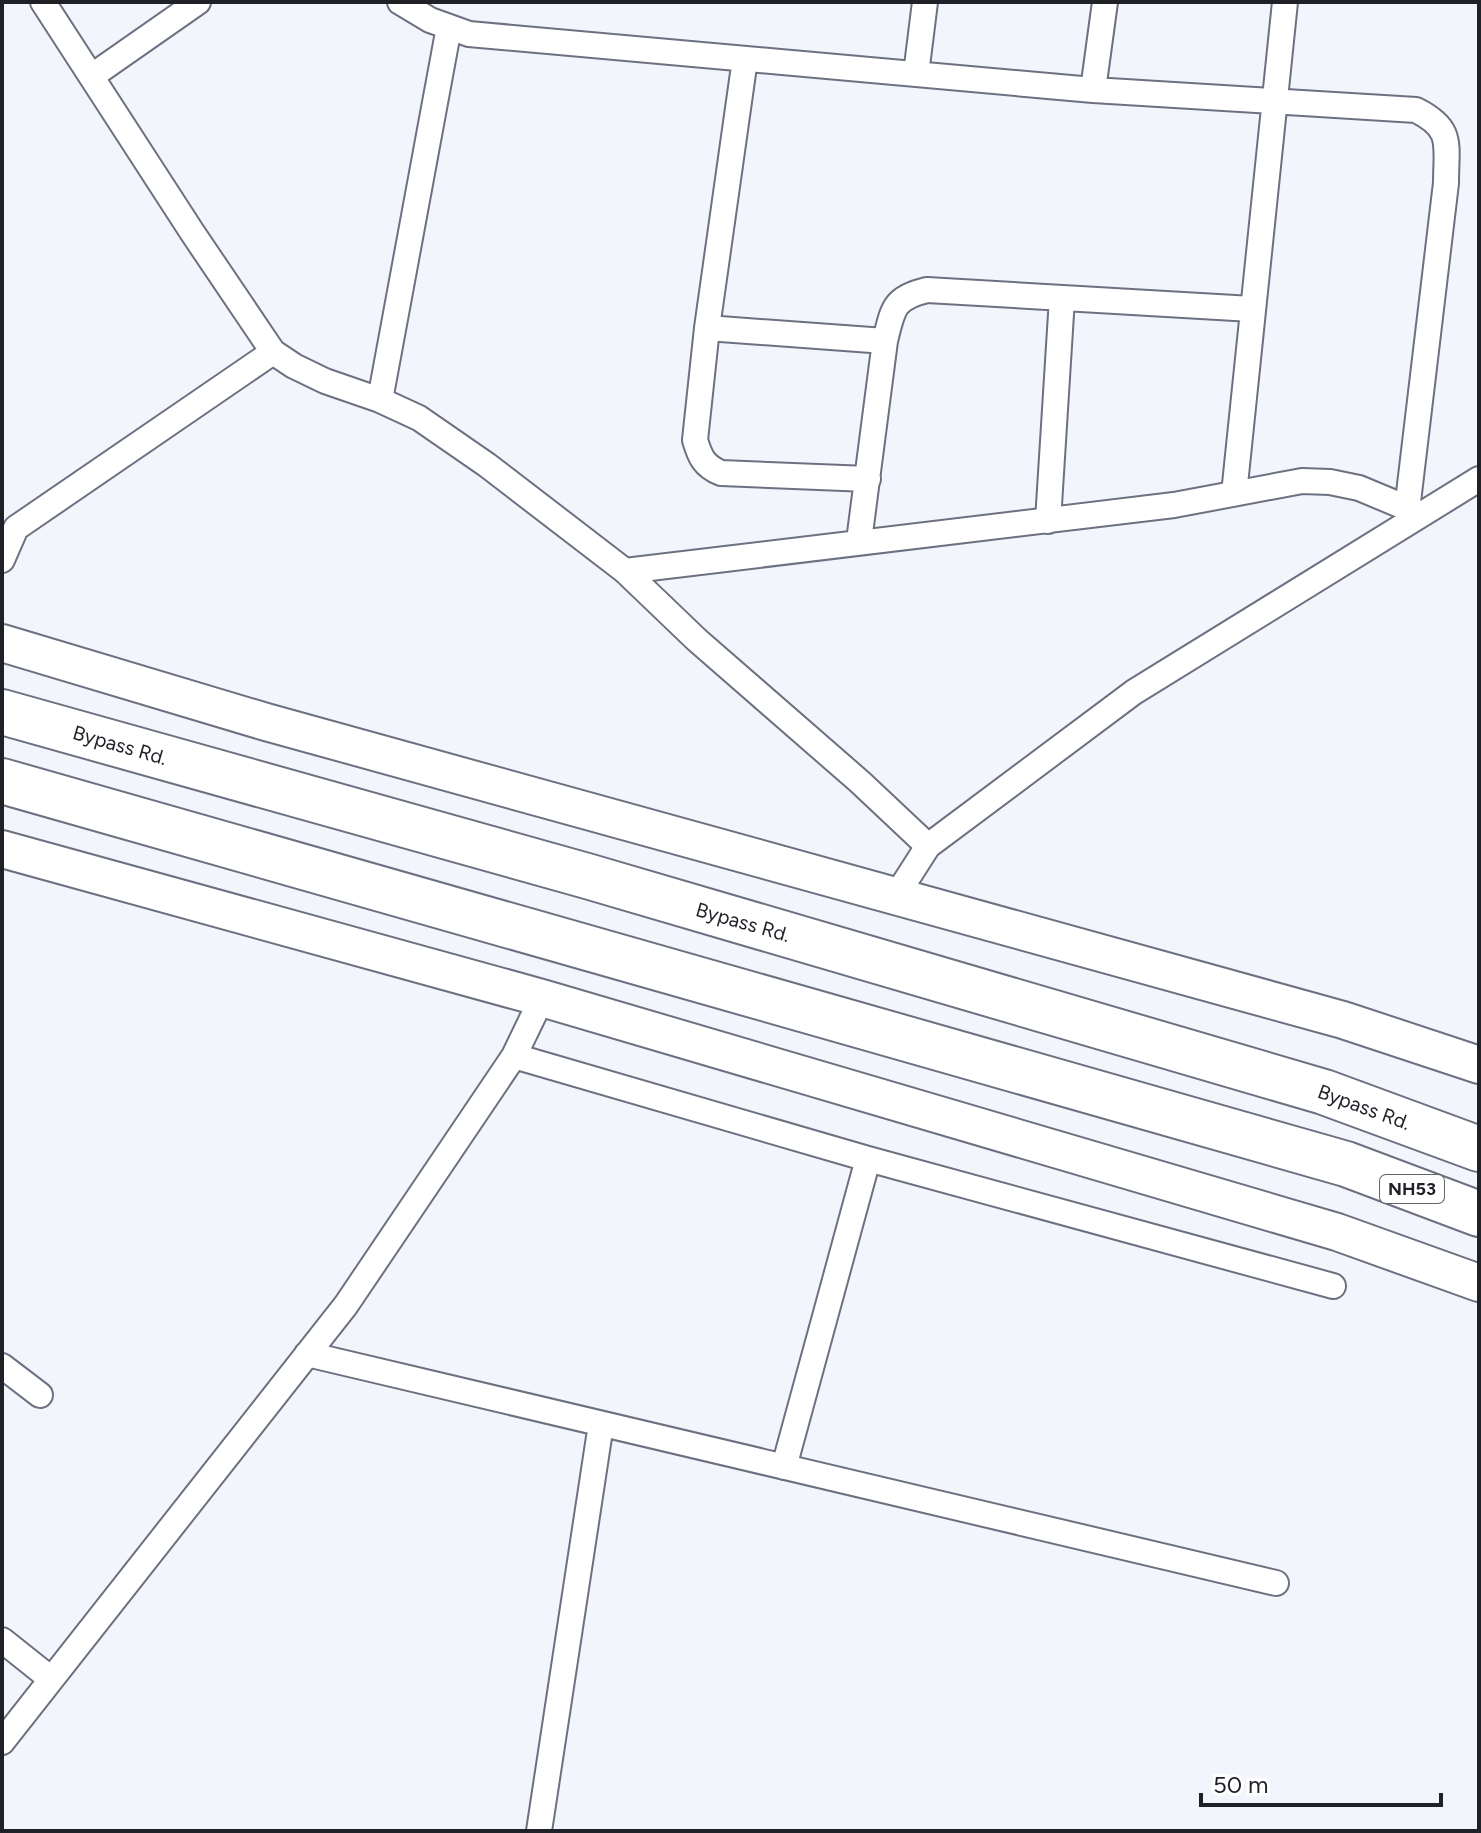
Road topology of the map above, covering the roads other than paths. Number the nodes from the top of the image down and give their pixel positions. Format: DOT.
graph roads {
  1 [pos="43,2"];
  2 [pos="198,2"];
  3 [pos="400,2"];
  4 [pos="925,2"];
  5 [pos="1105,2"];
  6 [pos="1285,2"];
  7 [pos="437,16"];
  8 [pos="745,59"];
  9 [pos="916,74"];
  10 [pos="92,76"];
  11 [pos="1093,90"];
  12 [pos="1274,100"];
  13 [pos="1062,298"];
  14 [pos="1252,309"];
  15 [pos="707,328"];
  16 [pos="885,341"];
  17 [pos="273,352"];
  18 [pos="380,400"];
  19 [pos="868,479"];
  20 [pos="1479,479"];
  21 [pos="1234,494"];
  22 [pos="1414,512"];
  23 [pos="1048,521"];
  24 [pos="859,541"];
  25 [pos="2,560"];
  26 [pos="625,571"];
  27 [pos="2,643"];
  28 [pos="2,712"];
  29 [pos="2,781"];
  30 [pos="928,846"];
  31 [pos="2,849"];
  32 [pos="896,896"];
  33 [pos="542,998"];
  34 [pos="514,1056"];
  35 [pos="1479,1065"];
  36 [pos="1479,1149"];
  37 [pos="868,1159"];
  38 [pos="1479,1214"];
  39 [pos="1479,1283"];
  40 [pos="1333,1286"];
  41 [pos="307,1354"];
  42 [pos="2,1366"];
  43 [pos="40,1395"];
  44 [pos="601,1424"];
  45 [pos="784,1467"];
  46 [pos="1276,1583"];
  47 [pos="2,1640"];
  48 [pos="51,1679"];
  49 [pos="2,1742"];
  50 [pos="539,1831"];
  1 -- 10 [label="street"];
  2 -- 10 [label="street"];
  3 -- 7 [label="street"];
  4 -- 9 [label="street"];
  5 -- 11 [label="street"];
  6 -- 12 [label="street"];
  7 -- 8 [label="street"];
  7 -- 18 [label="street"];
  8 -- 9 [label="street"];
  8 -- 15 [label="street"];
  9 -- 11 [label="street"];
  10 -- 17 [label="street"];
  11 -- 12 [label="street"];
  12 -- 14 [label="street"];
  12 -- 22 [label="street"];
  13 -- 14 [label="street"];
  13 -- 16 [label="street"];
  13 -- 23 [label="street"];
  14 -- 21 [label="street"];
  15 -- 16 [label="street"];
  15 -- 19 [label="street"];
  16 -- 19 [label="street"];
  17 -- 18 [label="street"];
  17 -- 25 [label="street"];
  18 -- 26 [label="street"];
  19 -- 24 [label="street"];
  20 -- 22 [label="street"];
  21 -- 22 [label="street"];
  21 -- 23 [label="street"];
  22 -- 30 [label="street"];
  23 -- 24 [label="street"];
  24 -- 26 [label="street"];
  26 -- 30 [label="street"];
  27 -- 32 [label="street"];
  28 -- 36 [label="highway, Bypass Rd."];
  29 -- 38 [label="highway, NH53"];
  30 -- 32 [label="street"];
  31 -- 33 [label="street"];
  32 -- 35 [label="street"];
  33 -- 34 [label="street"];
  33 -- 39 [label="street"];
  34 -- 37 [label="street"];
  34 -- 41 [label="street"];
  37 -- 40 [label="street"];
  37 -- 45 [label="street"];
  41 -- 44 [label="street"];
  41 -- 48 [label="street"];
  42 -- 43 [label="street"];
  44 -- 45 [label="street"];
  44 -- 50 [label="street"];
  45 -- 46 [label="street"];
  47 -- 48 [label="street"];
  48 -- 49 [label="street"];
}
